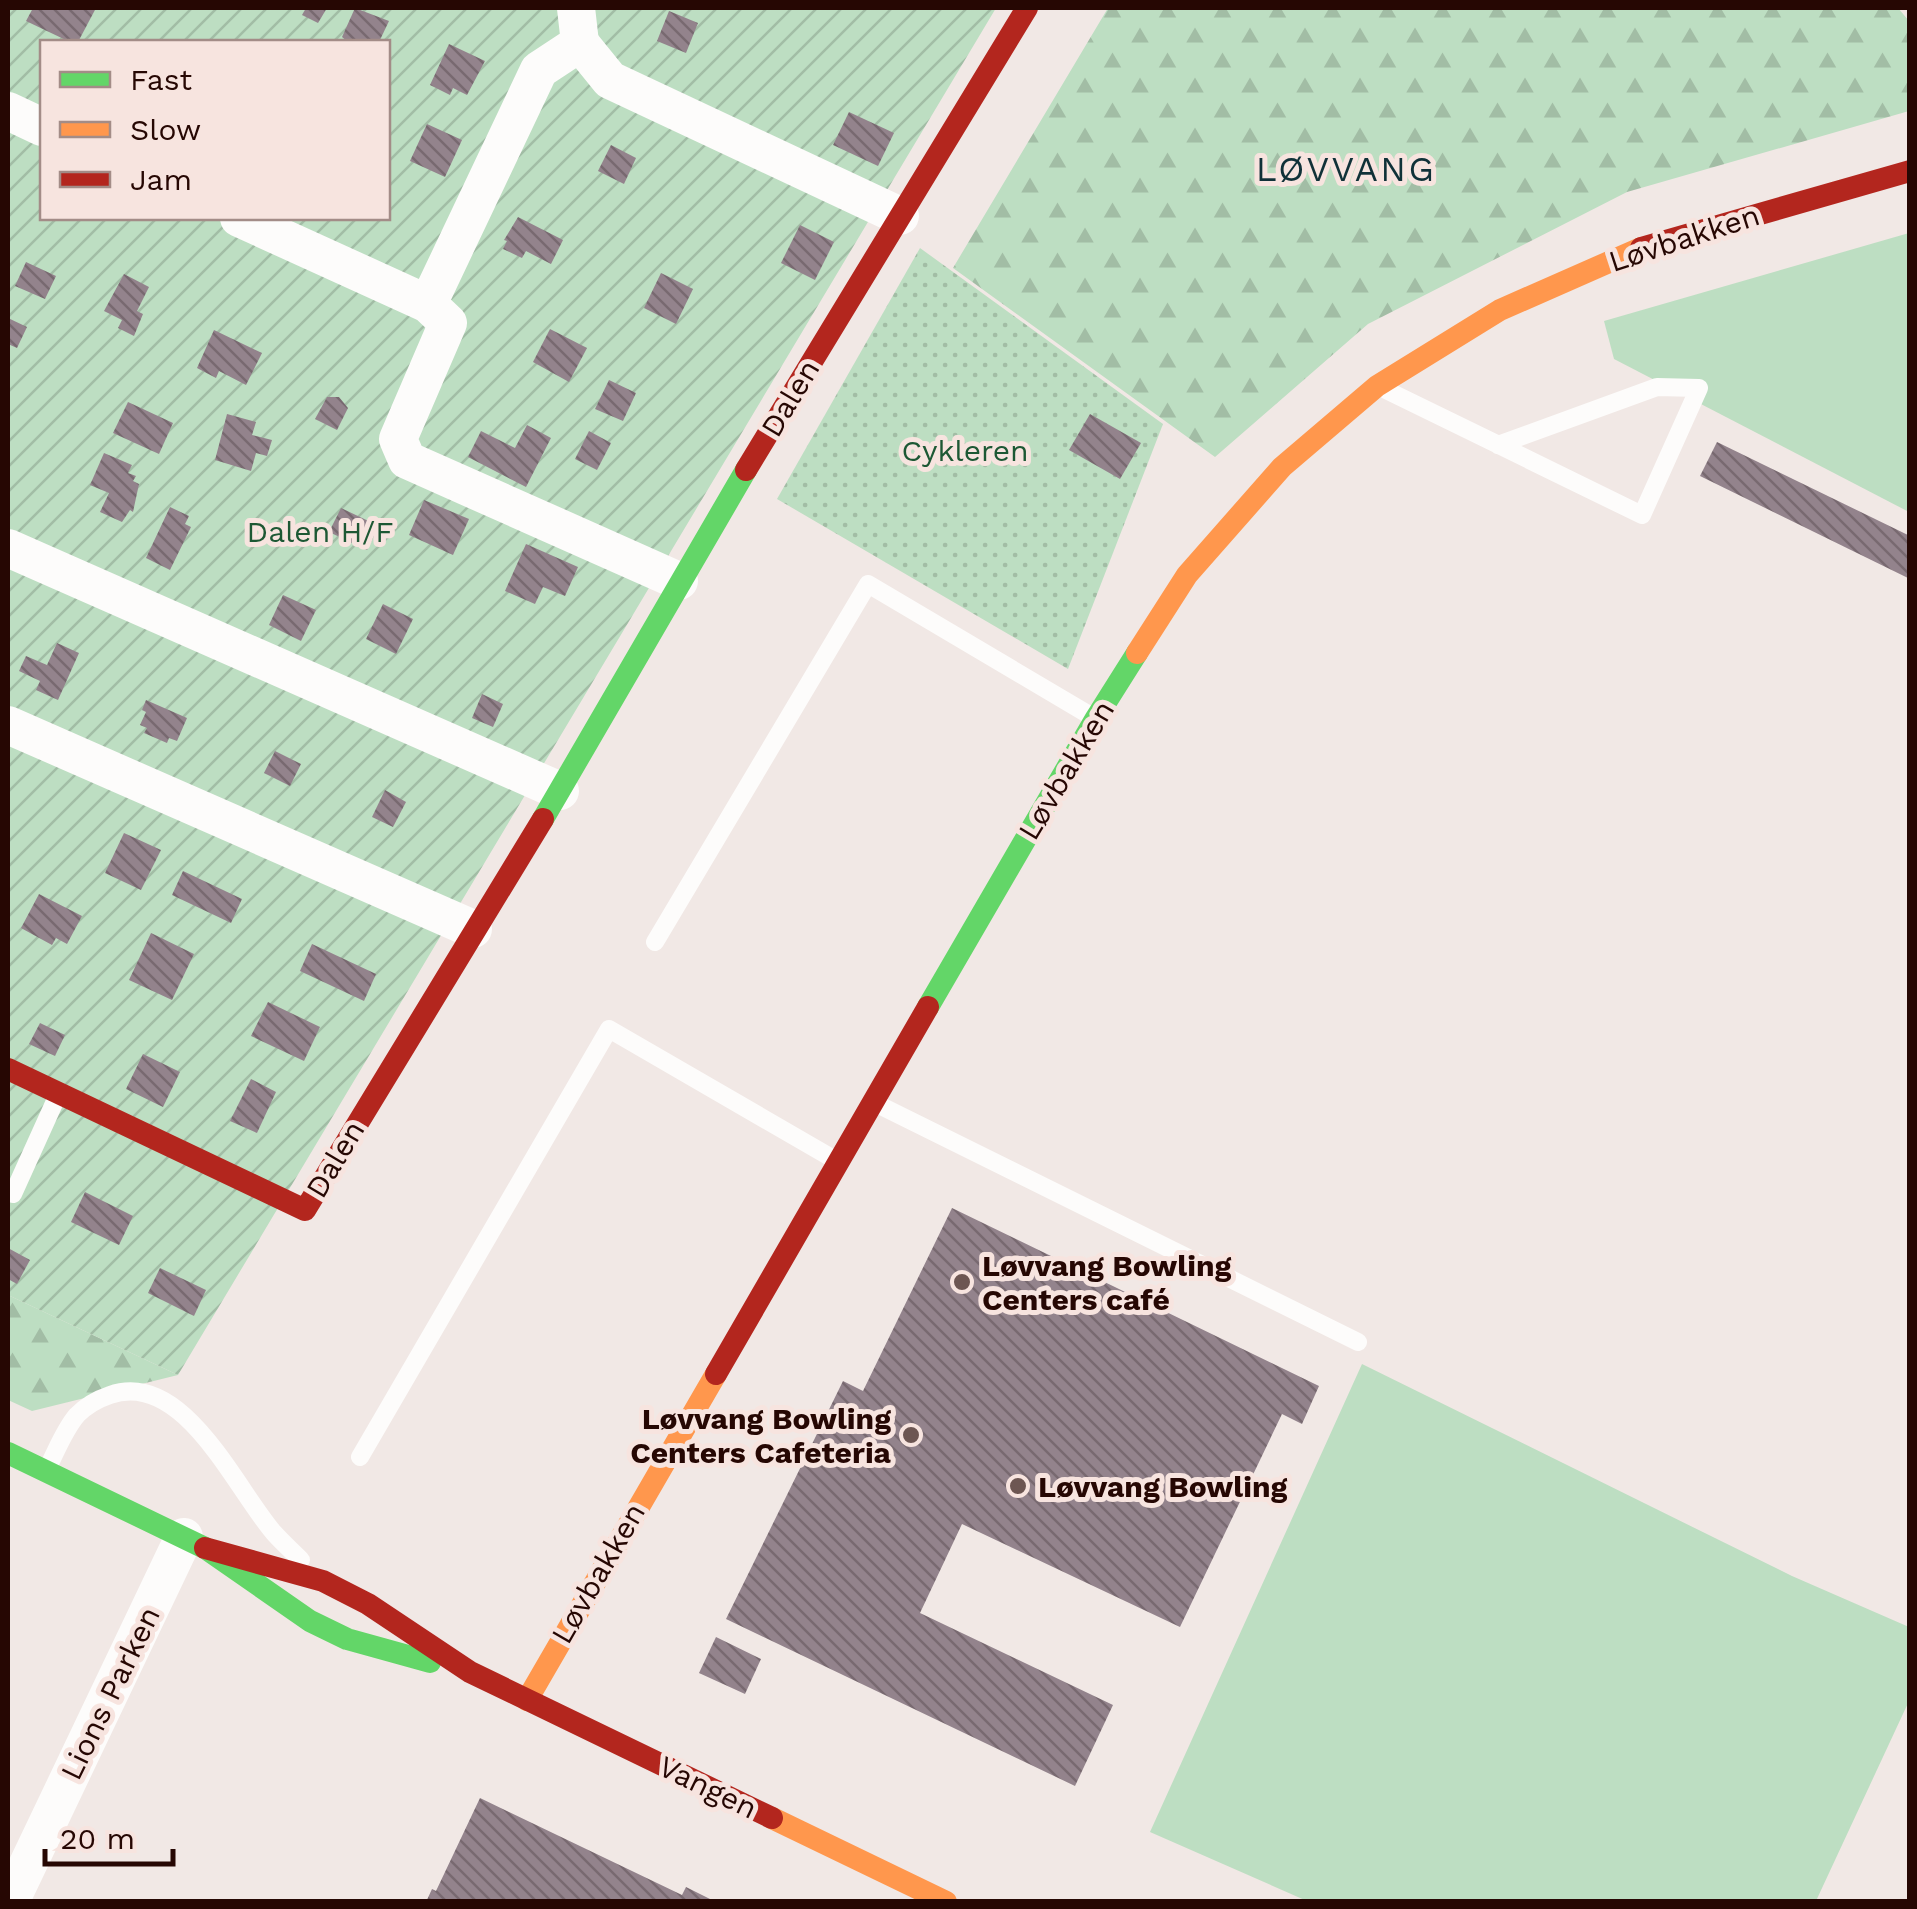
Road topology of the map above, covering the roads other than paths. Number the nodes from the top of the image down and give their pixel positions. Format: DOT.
graph roads {
  1 [pos="1028,8"];
  2 [pos="578,25"];
  3 [pos="8,111"];
  4 [pos="40,126"];
  5 [pos="1910,171"];
  6 [pos="900,216"];
  7 [pos="243,220"];
  8 [pos="428,304"];
  9 [pos="1377,386"];
  10 [pos="1498,445"];
  11 [pos="8,548"];
  12 [pos="679,581"];
  13 [pos="1096,718"];
  14 [pos="8,725"];
  15 [pos="560,792"];
  16 [pos="473,929"];
  17 [pos="655,942"];
  18 [pos="8,1069"];
  19 [pos="58,1093"];
  20 [pos="872,1102"];
  21 [pos="838,1162"];
  22 [pos="13,1194"];
  23 [pos="1358,1342"];
  24 [pos="8,1453"];
  25 [pos="360,1456"];
  26 [pos="46,1471"];
  27 [pos="194,1543"];
  28 [pos="323,1581"];
  29 [pos="470,1672"];
  30 [pos="527,1700"];
  31 [pos="10,1902"];
  32 [pos="946,1902"];
  1 -- 6 [label="street, Dalen"];
  2 -- 6 [label="street"];
  2 -- 8 [label="street"];
  3 -- 4 [label="street"];
  5 -- 9 [label="street, Løvbakken"];
  6 -- 12 [label="street, Dalen"];
  7 -- 8 [label="street"];
  8 -- 12 [label="street"];
  9 -- 10 [label="lane"];
  9 -- 13 [label="street, Løvbakken"];
  10 -- 10 [label="lane"];
  11 -- 15 [label="street"];
  12 -- 15 [label="street, Dalen"];
  13 -- 17 [label="lane"];
  13 -- 20 [label="street, Løvbakken"];
  14 -- 16 [label="street"];
  15 -- 16 [label="street, Dalen"];
  16 -- 19 [label="street, Dalen"];
  18 -- 19 [label="street, Dalen"];
  19 -- 22 [label="lane"];
  20 -- 21 [label="street, Løvbakken"];
  20 -- 23 [label="lane"];
  21 -- 25 [label="lane"];
  21 -- 30 [label="street, Løvbakken"];
  24 -- 26 [label="street, Vangen"];
  26 -- 27 [label="street, Vangen"];
  26 -- 28 [label="lane"];
  27 -- 28 [label="street, Vangen"];
  27 -- 29 [label="street, Vangen"];
  27 -- 31 [label="street, Lions Parken"];
  28 -- 29 [label="street, Vangen"];
  29 -- 30 [label="street, Vangen"];
  30 -- 32 [label="street, Vangen"];
}
